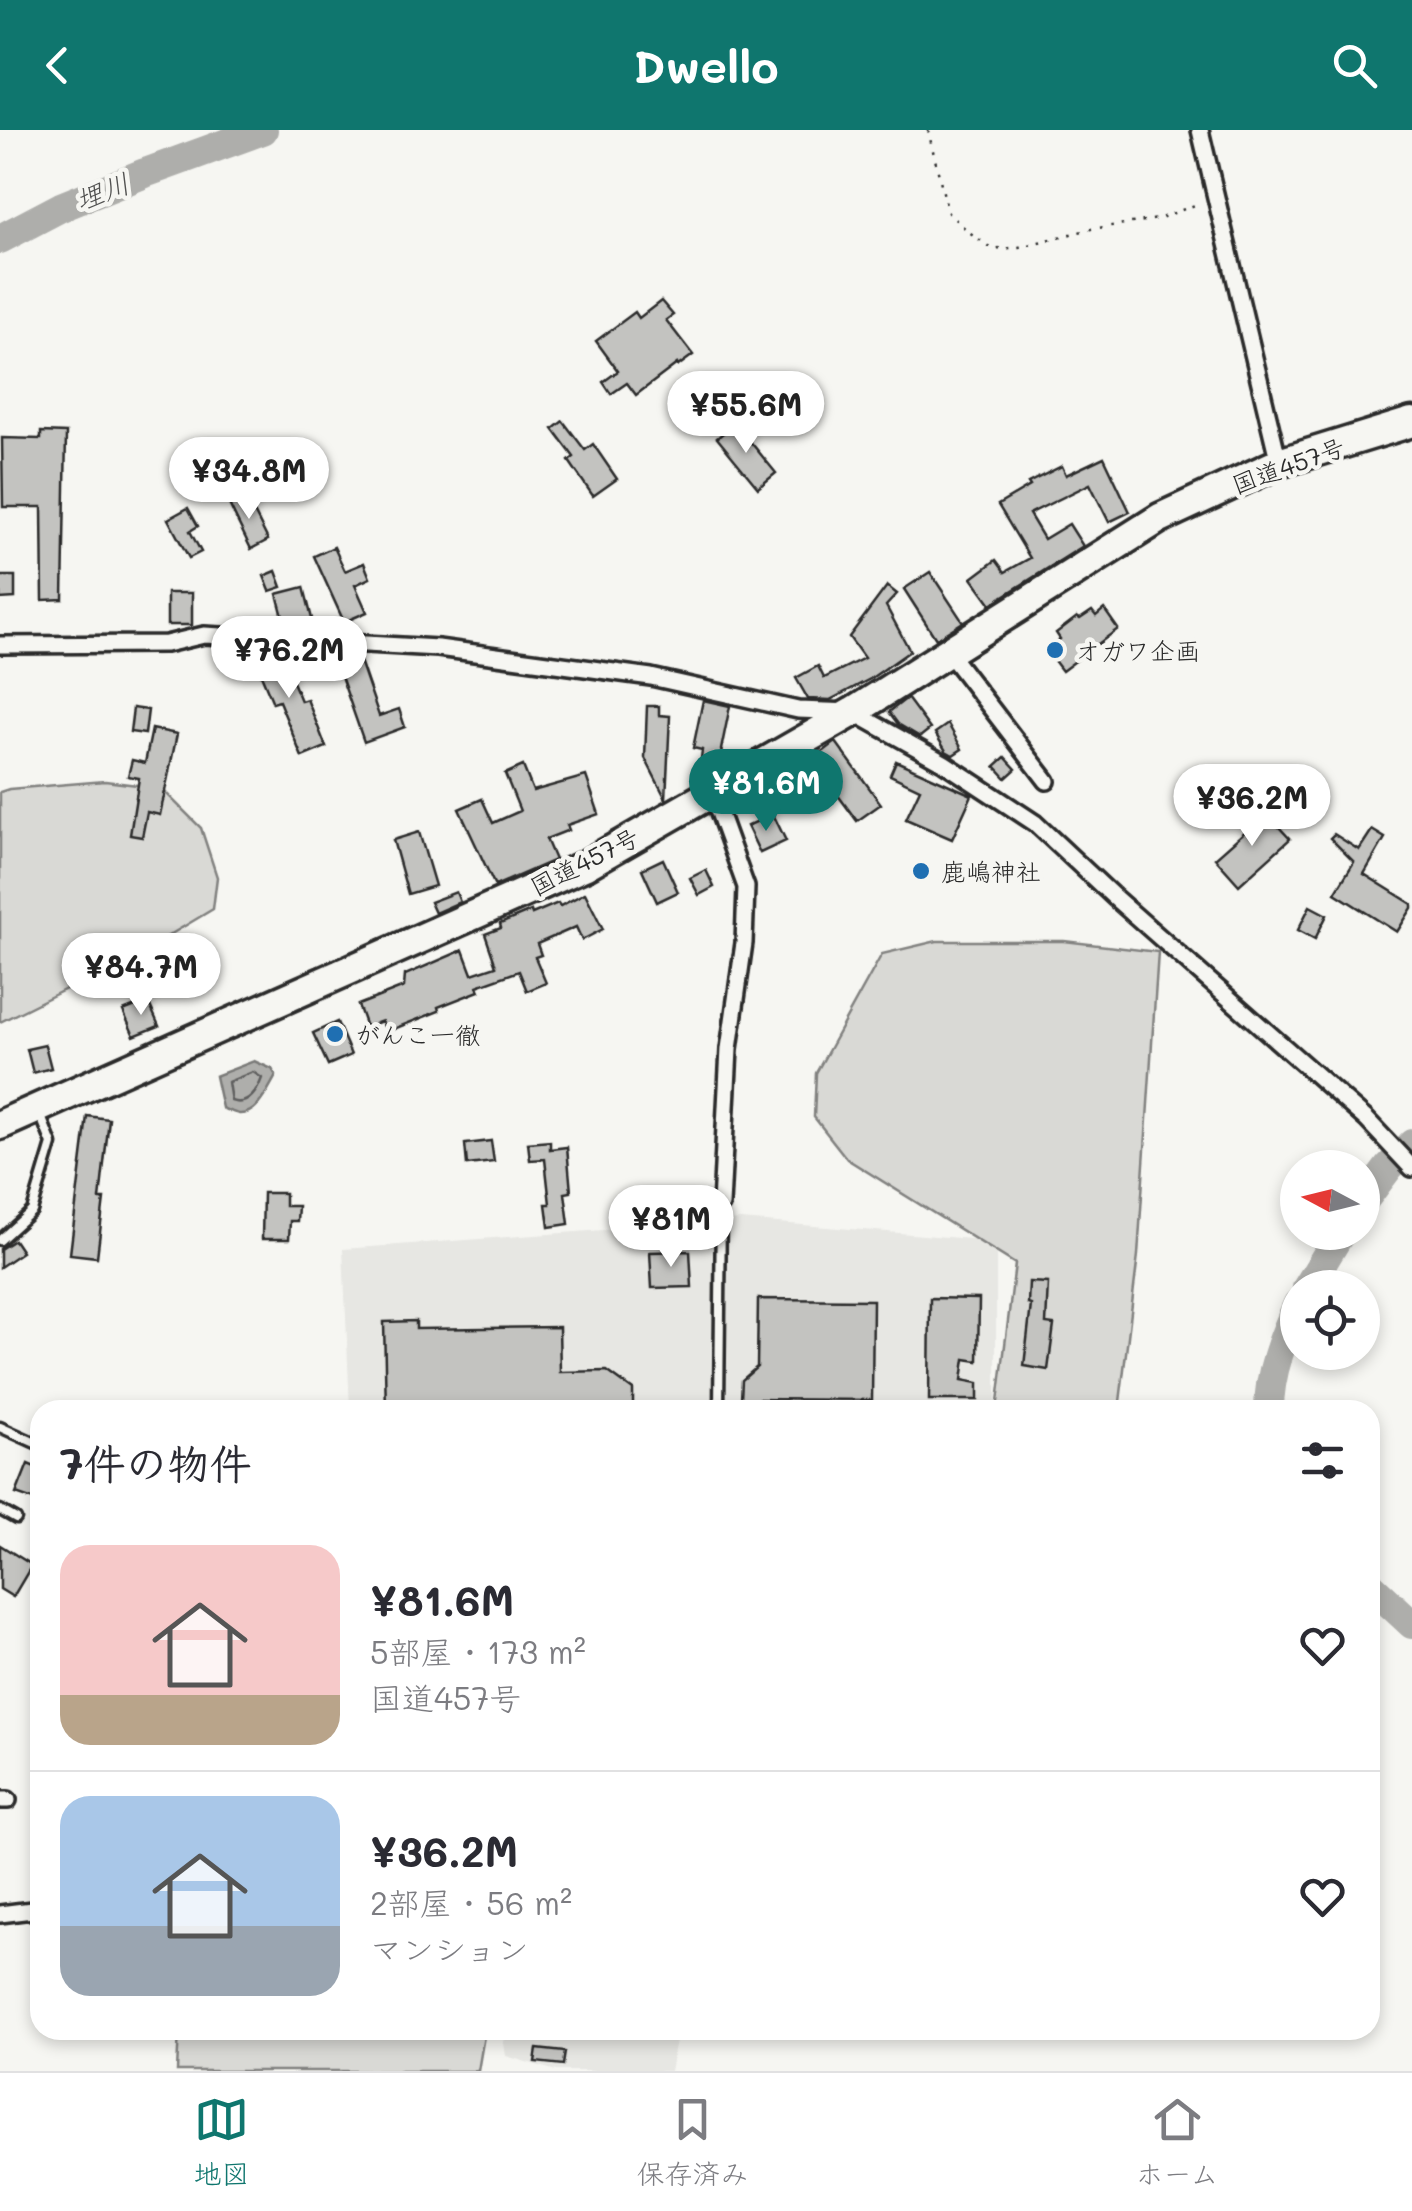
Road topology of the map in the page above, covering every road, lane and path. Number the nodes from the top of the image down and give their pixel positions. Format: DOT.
graph roads {
  1 [pos="928,130"];
  2 [pos="1200,130"];
  3 [pos="1216,198"];
  4 [pos="1412,422"];
  5 [pos="1279,463"];
  6 [pos="0,646"];
  7 [pos="948,652"];
  8 [pos="852,712"];
  9 [pos="1047,781"];
  10 [pos="712,793"];
  11 [pos="38,1108"];
  12 [pos="0,1125"];
  13 [pos="1412,1168"];
  14 [pos="721,1206"];
  15 [pos="0,1240"];
  16 [pos="720,1400"];
  17 [pos="0,1426"];
  18 [pos="30,1440"];
  19 [pos="0,1510"];
  20 [pos="16,1518"];
  21 [pos="30,1910"];
  22 [pos="0,1914"];
  1 -- 3 [label="path"];
  2 -- 3 [label="street"];
  3 -- 5 [label="street"];
  4 -- 5 [label="highway, 国道457号"];
  5 -- 7 [label="highway, 国道457号"];
  6 -- 8 [label="street"];
  7 -- 8 [label="highway, 国道457号"];
  7 -- 9 [label="street"];
  8 -- 10 [label="highway, 国道457号"];
  8 -- 13 [label="street"];
  10 -- 11 [label="highway, 国道457号"];
  10 -- 14 [label="street"];
  11 -- 12 [label="highway, 国道457号"];
  11 -- 15 [label="lane"];
  14 -- 16 [label="lane"];
  17 -- 18 [label="lane"];
  19 -- 20 [label="lane"];
  21 -- 22 [label="street"];
}
